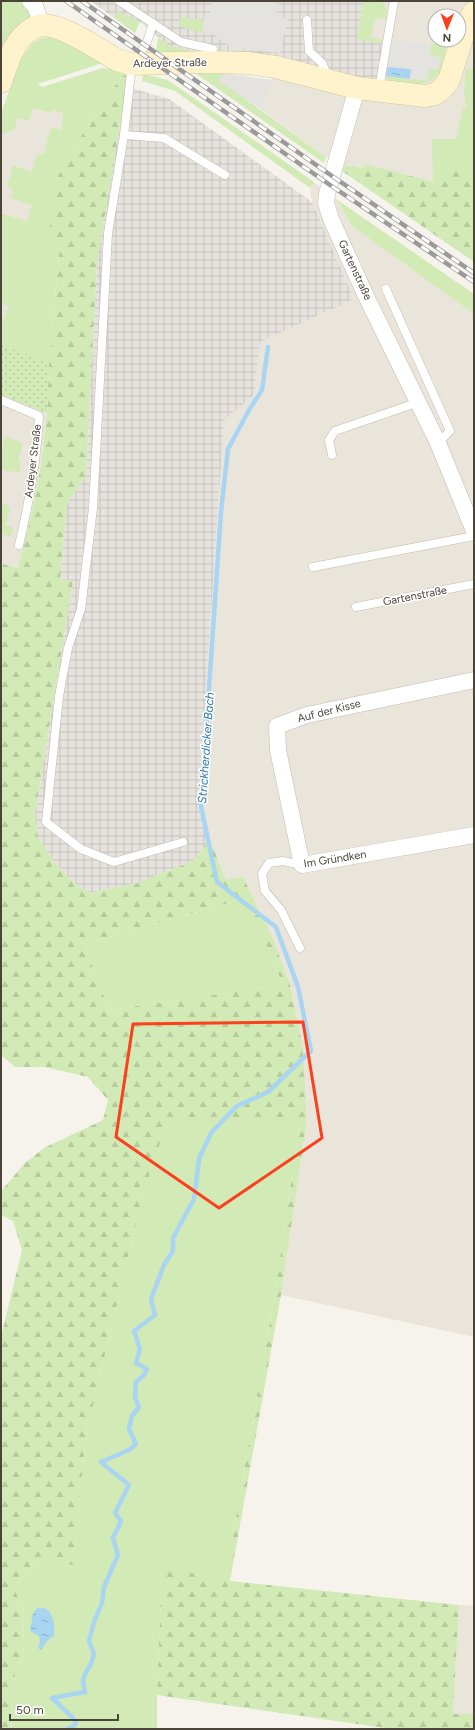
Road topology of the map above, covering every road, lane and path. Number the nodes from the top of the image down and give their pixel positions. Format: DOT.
graph roads {
  1 [pos="30,1"];
  2 [pos="394,1"];
  3 [pos="124,2"];
  4 [pos="474,12"];
  5 [pos="307,20"];
  6 [pos="152,23"];
  7 [pos="42,25"];
  8 [pos="209,62"];
  9 [pos="132,64"];
  10 [pos="330,81"];
  11 [pos="1,82"];
  12 [pos="357,88"];
  13 [pos="378,92"];
  14 [pos="124,134"];
  15 [pos="225,175"];
  16 [pos="386,289"];
  17 [pos="1,400"];
  18 [pos="418,402"];
  19 [pos="438,443"];
  20 [pos="332,455"];
  21 [pos="474,531"];
  22 [pos="474,536"];
  23 [pos="19,545"];
  24 [pos="313,566"];
  25 [pos="474,584"];
  26 [pos="356,607"];
  27 [pos="474,680"];
  28 [pos="474,835"];
  29 [pos="183,842"];
  30 [pos="302,865"];
  31 [pos="300,948"];
  1 -- 7 [label="street"];
  2 -- 13 [label="lane"];
  3 -- 6 [label="lane"];
  4 -- 13 [label="main road, Ardeyer Straße"];
  5 -- 10 [label="lane"];
  6 -- 8 [label="lane"];
  6 -- 9 [label="lane"];
  7 -- 9 [label="main road, Ardeyer Straße"];
  7 -- 11 [label="main road"];
  8 -- 9 [label="main road, Ardeyer Straße"];
  8 -- 10 [label="main road, Ardeyer Straße"];
  9 -- 14 [label="lane"];
  10 -- 12 [label="main road, Ardeyer Straße"];
  12 -- 13 [label="main road, Ardeyer Straße"];
  12 -- 18 [label="street, Gartenstraße"];
  14 -- 15 [label="lane"];
  14 -- 29 [label="lane"];
  16 -- 19 [label="lane, Gartenstraße"];
  17 -- 23 [label="lane, Ardeyer Straße"];
  18 -- 19 [label="street, Gartenstraße"];
  18 -- 20 [label="lane"];
  19 -- 21 [label="street, Gartenstraße"];
  22 -- 24 [label="lane"];
  25 -- 26 [label="lane, Gartenstraße"];
  27 -- 30 [label="street, Auf der Kisse"];
  28 -- 30 [label="street, Im Gründken"];
  30 -- 31 [label="lane, Im Gründken"];
}
